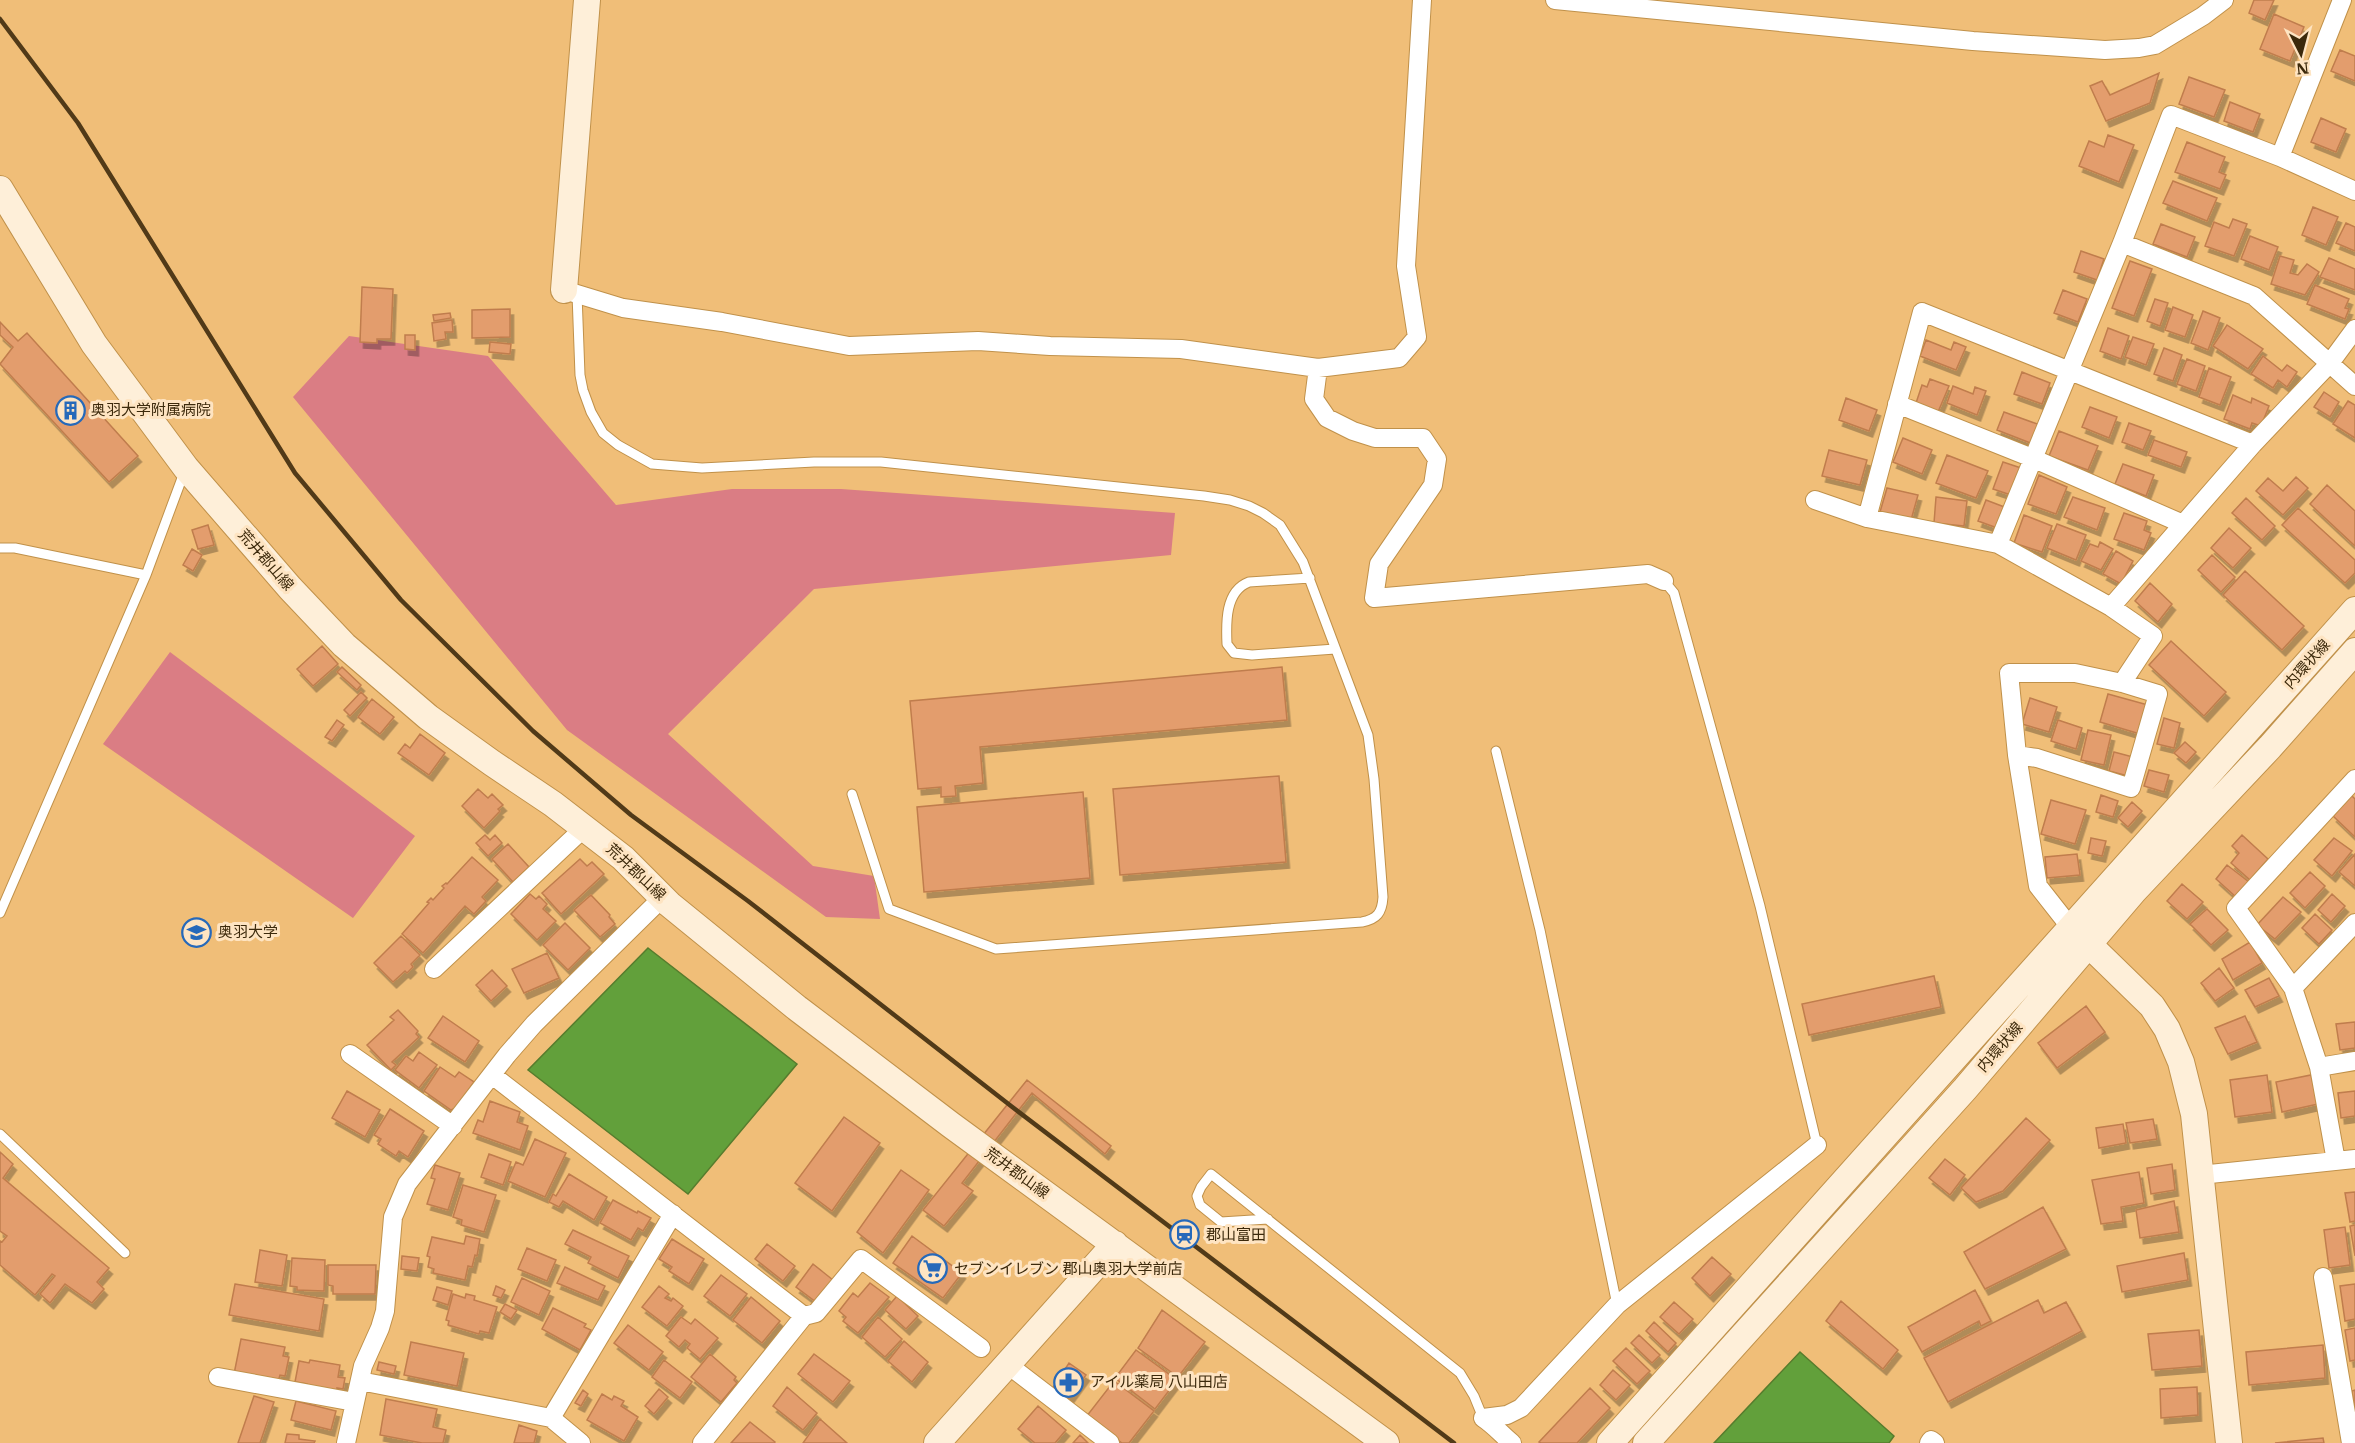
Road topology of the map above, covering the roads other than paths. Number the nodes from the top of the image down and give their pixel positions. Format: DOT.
graph roads {
  1 [pos="587,0"];
  2 [pos="1422,0"];
  3 [pos="1555,0"];
  4 [pos="2224,0"];
  5 [pos="2342,0"];
  6 [pos="2280,157"];
  7 [pos="0,189"];
  8 [pos="2355,191"];
  9 [pos="2122,243"];
  10 [pos="570,292"];
  11 [pos="2355,329"];
  12 [pos="2330,363"];
  13 [pos="1318,368"];
  14 [pos="2068,370"];
  15 [pos="2355,386"];
  16 [pos="1897,404"];
  17 [pos="2253,444"];
  18 [pos="2032,458"];
  19 [pos="186,468"];
  20 [pos="1815,500"];
  21 [pos="1867,518"];
  22 [pos="2183,524"];
  23 [pos="1998,544"];
  24 [pos="0,548"];
  25 [pos="146,575"];
  26 [pos="1310,578"];
  27 [pos="1664,580"];
  28 [pos="2112,607"];
  29 [pos="2355,609"];
  30 [pos="1335,649"];
  31 [pos="2355,651"];
  32 [pos="2122,683"];
  33 [pos="1496,751"];
  34 [pos="2017,755"];
  35 [pos="2355,779"];
  36 [pos="852,794"];
  37 [pos="584,828"];
  38 [pos="663,897"];
  39 [pos="0,914"];
  40 [pos="2355,924"];
  41 [pos="2080,936"];
  42 [pos="434,969"];
  43 [pos="2293,988"];
  44 [pos="350,1054"];
  45 [pos="2355,1061"];
  46 [pos="2319,1066"];
  47 [pos="492,1075"];
  48 [pos="453,1126"];
  49 [pos="0,1134"];
  50 [pos="1817,1145"];
  51 [pos="2355,1159"];
  52 [pos="2336,1161"];
  53 [pos="2200,1175"];
  54 [pos="673,1214"];
  55 [pos="1268,1219"];
  56 [pos="1115,1244"];
  57 [pos="125,1253"];
  58 [pos="2323,1277"];
  59 [pos="1617,1305"];
  60 [pos="804,1316"];
  61 [pos="981,1348"];
  62 [pos="1007,1364"];
  63 [pos="2347,1368"];
  64 [pos="218,1377"];
  65 [pos="360,1381"];
  66 [pos="354,1402"];
  67 [pos="551,1418"];
  68 [pos="1483,1418"];
  69 [pos="1376,1440"];
  70 [pos="346,1443"];
  71 [pos="581,1443"];
  72 [pos="702,1443"];
  73 [pos="937,1443"];
  74 [pos="1110,1443"];
  75 [pos="1512,1443"];
  76 [pos="1610,1443"];
  77 [pos="1646,1443"];
  78 [pos="1929,1443"];
  79 [pos="1935,1443"];
  80 [pos="2229,1443"];
  81 [pos="2351,1443"];
  1 -- 10 [label="street"];
  2 -- 13 [label="street"];
  3 -- 4 [label="street"];
  5 -- 6 [label="street"];
  6 -- 8 [label="street"];
  6 -- 9 [label="street"];
  7 -- 19 [label="street, 荒井郡山線"];
  9 -- 12 [label="street"];
  9 -- 14 [label="street"];
  10 -- 13 [label="street"];
  10 -- 26 [label="lane"];
  11 -- 12 [label="street"];
  12 -- 15 [label="street"];
  12 -- 17 [label="street"];
  13 -- 27 [label="street"];
  14 -- 16 [label="street"];
  14 -- 17 [label="street"];
  14 -- 18 [label="street"];
  16 -- 18 [label="street"];
  16 -- 21 [label="street"];
  17 -- 22 [label="street"];
  18 -- 22 [label="street"];
  18 -- 23 [label="street"];
  19 -- 25 [label="lane"];
  19 -- 37 [label="street, 荒井郡山線"];
  20 -- 21 [label="street"];
  21 -- 23 [label="street"];
  22 -- 28 [label="street"];
  23 -- 28 [label="street"];
  24 -- 25 [label="lane"];
  25 -- 39 [label="lane"];
  26 -- 30 [label="lane"];
  26 -- 30 [label="lane"];
  27 -- 50 [label="lane"];
  28 -- 32 [label="street"];
  29 -- 41 [label="street, 内環状線"];
  30 -- 36 [label="lane"];
  31 -- 41 [label="street, 内環状線"];
  32 -- 34 [label="street"];
  32 -- 34 [label="street"];
  33 -- 59 [label="lane"];
  34 -- 41 [label="street"];
  35 -- 43 [label="street"];
  37 -- 38 [label="street, 荒井郡山線"];
  37 -- 42 [label="street"];
  38 -- 47 [label="street"];
  38 -- 56 [label="street, 荒井郡山線"];
  40 -- 43 [label="street"];
  41 -- 53 [label="street"];
  41 -- 76 [label="street, 内環状線"];
  41 -- 77 [label="street, 内環状線"];
  43 -- 46 [label="street"];
  44 -- 48 [label="street"];
  45 -- 46 [label="street"];
  46 -- 52 [label="street"];
  47 -- 48 [label="street"];
  47 -- 54 [label="street"];
  48 -- 65 [label="street"];
  49 -- 57 [label="lane"];
  50 -- 59 [label="street"];
  51 -- 52 [label="street"];
  52 -- 53 [label="street"];
  53 -- 80 [label="street"];
  54 -- 60 [label="street"];
  54 -- 67 [label="street"];
  55 -- 55 [label="lane"];
  55 -- 68 [label="lane"];
  56 -- 62 [label="street"];
  56 -- 69 [label="street, 荒井郡山線"];
  58 -- 63 [label="street"];
  59 -- 68 [label="street"];
  60 -- 61 [label="street"];
  60 -- 72 [label="street"];
  62 -- 73 [label="street"];
  62 -- 74 [label="street"];
  63 -- 81 [label="street"];
  64 -- 66 [label="street"];
  65 -- 66 [label="street"];
  65 -- 67 [label="street"];
  66 -- 70 [label="street"];
  67 -- 71 [label="street"];
  68 -- 75 [label="street"];
  78 -- 79 [label="street"];
}
